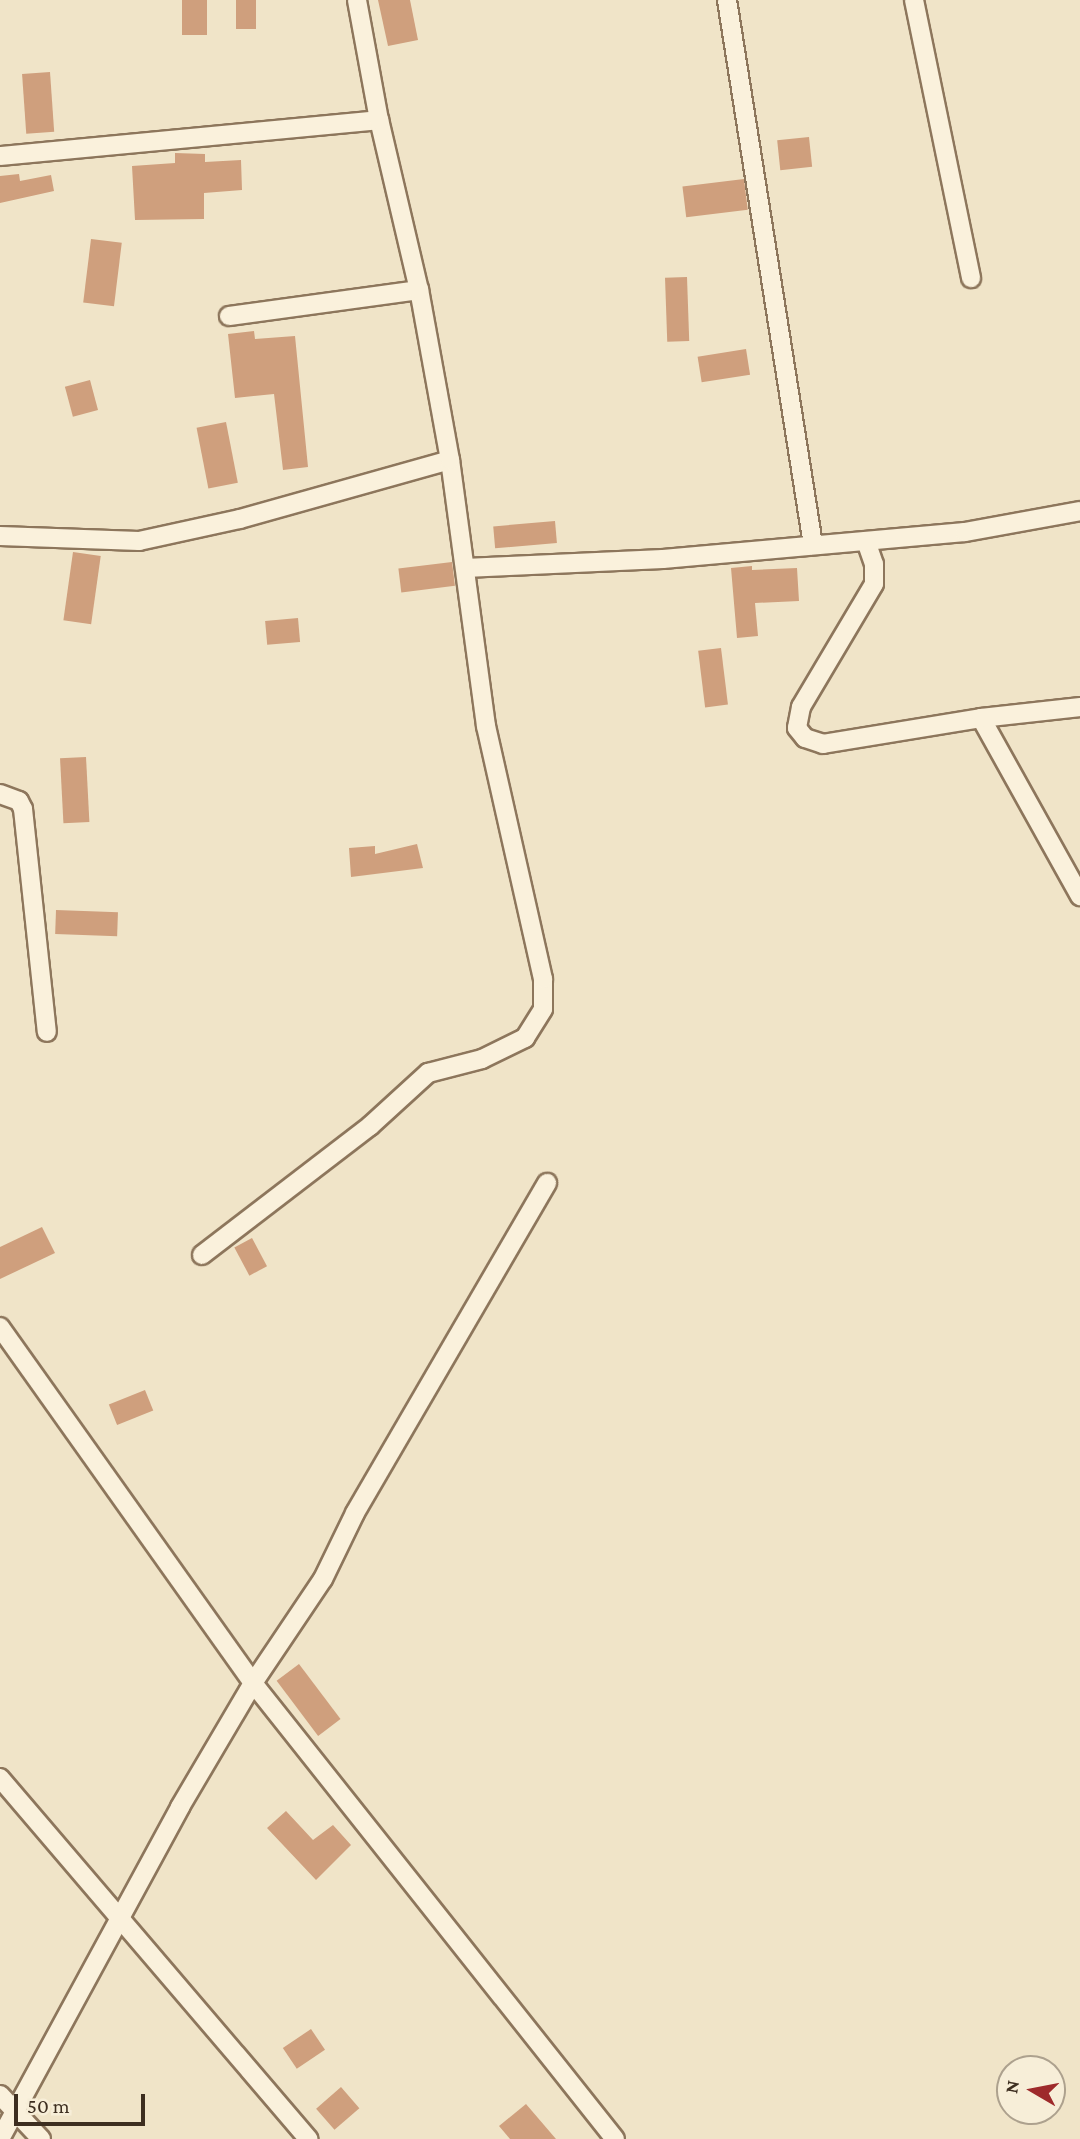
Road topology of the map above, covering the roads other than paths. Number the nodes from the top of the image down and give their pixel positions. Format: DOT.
graph roads {
  1 [pos="357,0"];
  2 [pos="727,0"];
  3 [pos="914,0"];
  4 [pos="379,120"];
  5 [pos="0,156"];
  6 [pos="971,278"];
  7 [pos="419,290"];
  8 [pos="229,316"];
  9 [pos="450,460"];
  10 [pos="1080,511"];
  11 [pos="0,536"];
  12 [pos="866,541"];
  13 [pos="813,545"];
  14 [pos="465,568"];
  15 [pos="1080,707"];
  16 [pos="981,718"];
  17 [pos="0,794"];
  18 [pos="1080,896"];
  19 [pos="47,1032"];
  20 [pos="547,1183"];
  21 [pos="202,1255"];
  22 [pos="0,1327"];
  23 [pos="253,1683"];
  24 [pos="0,1778"];
  25 [pos="121,1917"];
  26 [pos="0,2095"];
  27 [pos="15,2112"];
  28 [pos="0,2139"];
  29 [pos="41,2139"];
  30 [pos="308,2139"];
  31 [pos="615,2139"];
  1 -- 4 [label="street"];
  2 -- 13 [label="street"];
  3 -- 6 [label="street"];
  4 -- 5 [label="street"];
  4 -- 7 [label="street"];
  7 -- 8 [label="street"];
  7 -- 9 [label="street"];
  9 -- 11 [label="street"];
  9 -- 14 [label="street"];
  10 -- 12 [label="street"];
  12 -- 13 [label="street"];
  12 -- 16 [label="street"];
  13 -- 14 [label="street"];
  14 -- 21 [label="street"];
  15 -- 16 [label="street"];
  16 -- 18 [label="street"];
  17 -- 19 [label="street"];
  20 -- 23 [label="street"];
  22 -- 23 [label="street"];
  23 -- 25 [label="street"];
  23 -- 31 [label="street"];
  24 -- 25 [label="street"];
  25 -- 27 [label="street"];
  25 -- 30 [label="street"];
  26 -- 27 [label="street"];
  27 -- 28 [label="street"];
  27 -- 29 [label="street"];
}
